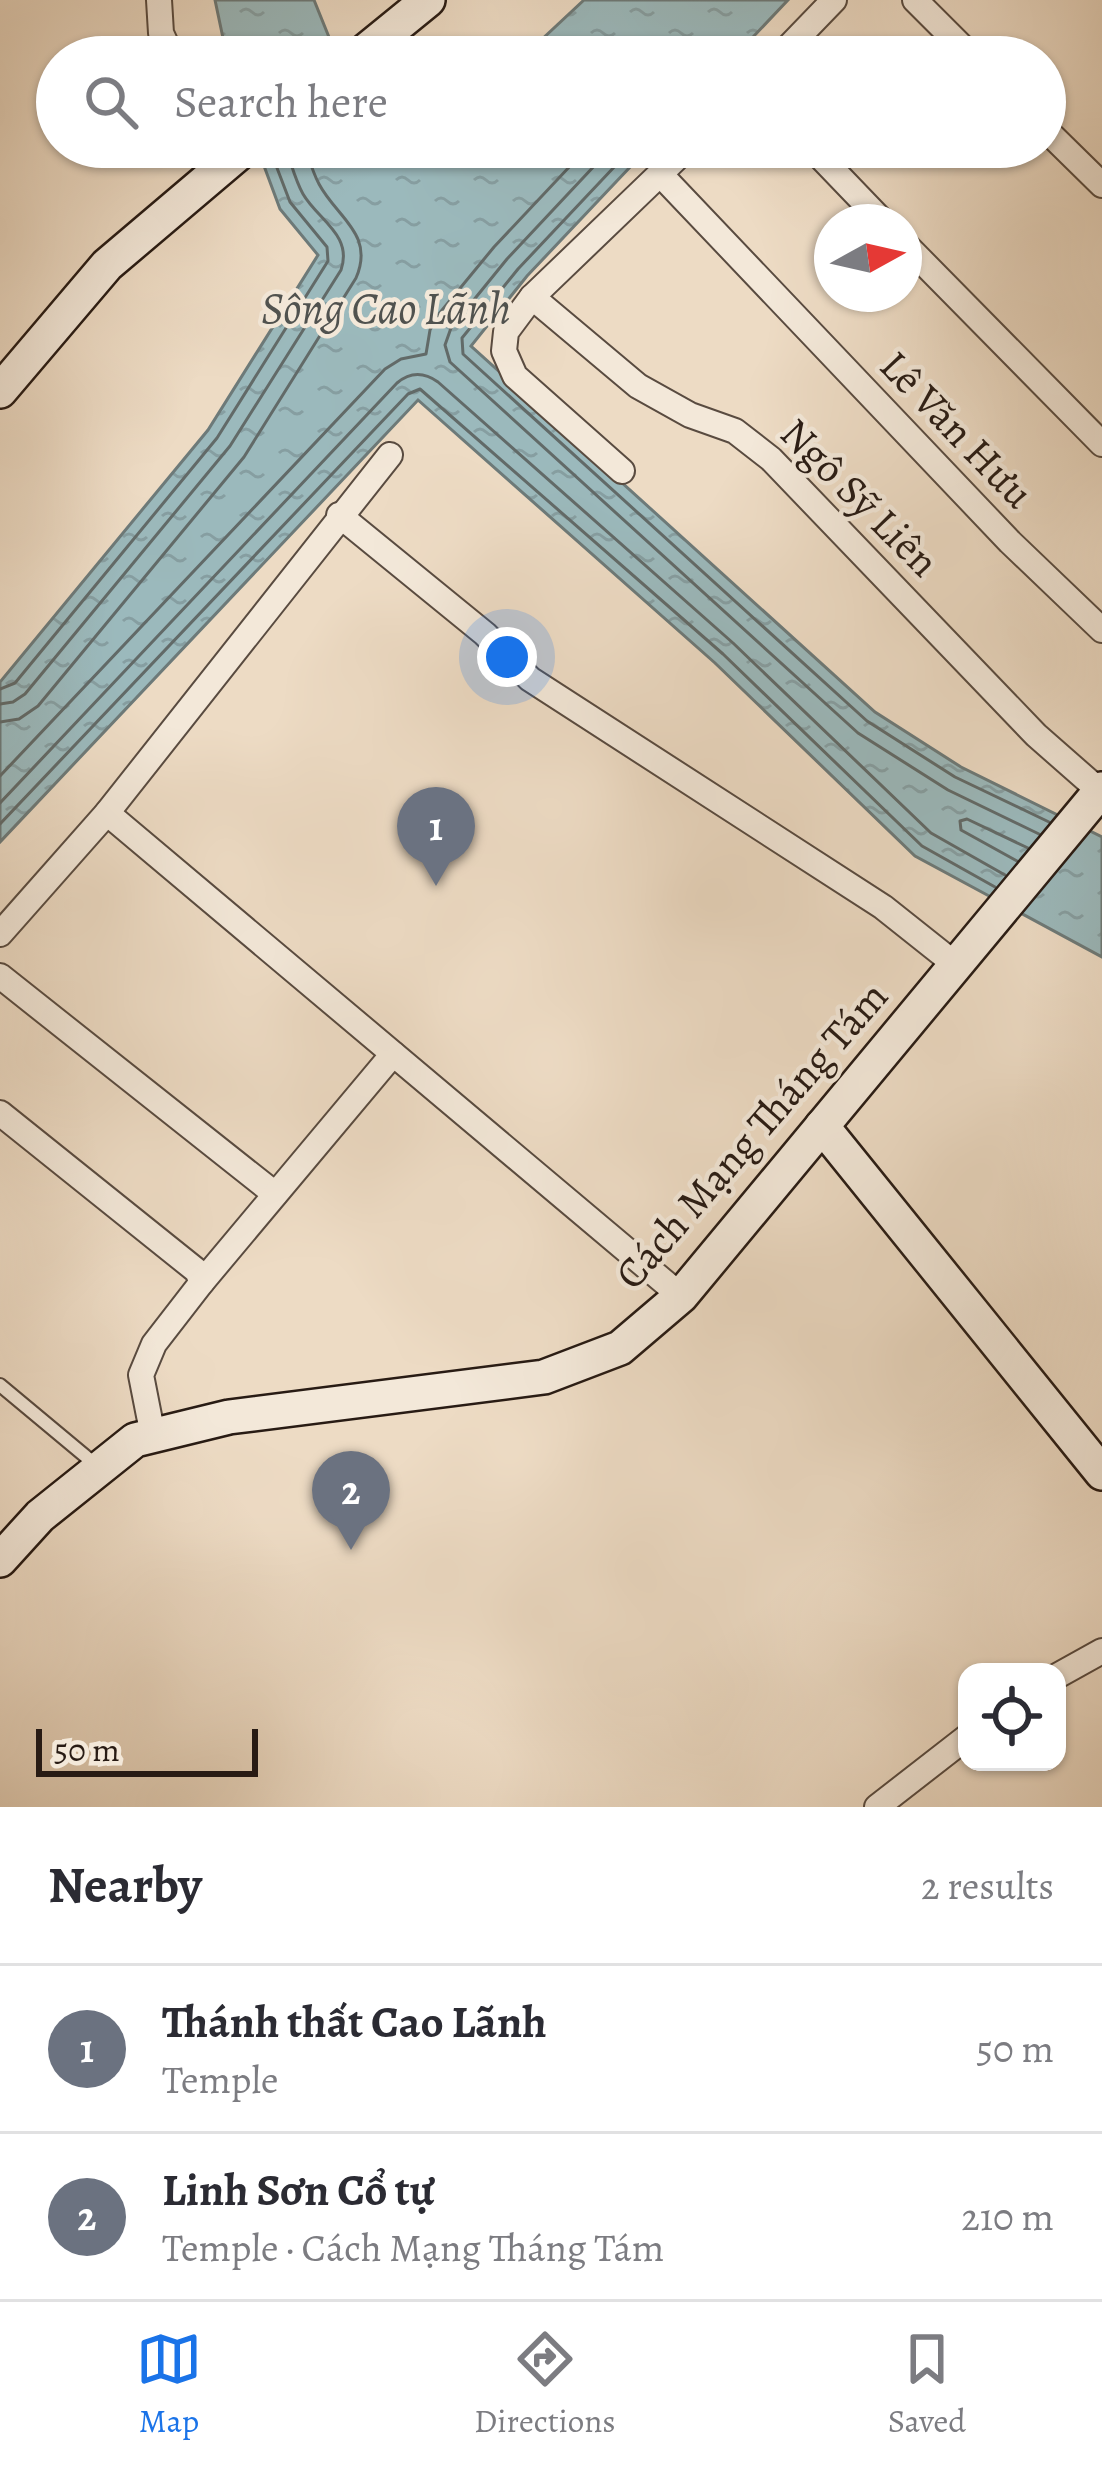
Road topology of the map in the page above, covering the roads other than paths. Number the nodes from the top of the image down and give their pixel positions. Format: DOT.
graph roads {
  1 [pos="159,0"];
  2 [pos="428,0"];
  3 [pos="834,0"];
  4 [pos="915,0"];
  5 [pos="162,36"];
  6 [pos="384,36"];
  7 [pos="799,36"];
  8 [pos="951,36"];
  9 [pos="1066,150"];
  10 [pos="211,168"];
  11 [pos="666,168"];
  12 [pos="832,168"];
  13 [pos="660,174"];
  14 [pos="1102,185"];
  15 [pos="867,204"];
  16 [pos="922,262"];
  17 [pos="532,297"];
  18 [pos="0,392"];
  19 [pos="1102,444"];
  20 [pos="390,455"];
  21 [pos="622,471"];
  22 [pos="339,515"];
  23 [pos="1102,630"];
  24 [pos="1095,798"];
  25 [pos="107,813"];
  26 [pos="0,934"];
  27 [pos="962,958"];
  28 [pos="0,976"];
  29 [pos="393,1054"];
  30 [pos="0,1113"];
  31 [pos="822,1126"];
  32 [pos="275,1194"];
  33 [pos="202,1282"];
  34 [pos="681,1296"];
  35 [pos="0,1385"];
  36 [pos="153,1436"];
  37 [pos="100,1468"];
  38 [pos="1102,1473"];
  39 [pos="2,1554"];
  40 [pos="1102,1651"];
  41 [pos="1066,1671"];
  42 [pos="958,1744"];
  43 [pos="877,1807"];
  1 -- 5 [label="street"];
  2 -- 6 [label="street"];
  3 -- 7 [label="street"];
  4 -- 8 [label="street"];
  9 -- 14 [label="street"];
  10 -- 18 [label="street"];
  11 -- 13 [label="street"];
  12 -- 15 [label="street"];
  13 -- 17 [label="street"];
  13 -- 23 [label="street, Lê Văn Hưu"];
  16 -- 19 [label="street"];
  17 -- 21 [label="street"];
  17 -- 24 [label="street, Ngô Sỹ Liên"];
  20 -- 22 [label="street"];
  22 -- 25 [label="street"];
  22 -- 27 [label="street"];
  24 -- 27 [label="street, Cách Mạng Tháng Tám"];
  25 -- 26 [label="street"];
  25 -- 29 [label="street"];
  27 -- 31 [label="street, Cách Mạng Tháng Tám"];
  28 -- 32 [label="street"];
  29 -- 32 [label="street"];
  29 -- 34 [label="street"];
  30 -- 33 [label="street"];
  31 -- 34 [label="street, Cách Mạng Tháng Tám"];
  31 -- 38 [label="street"];
  32 -- 33 [label="street"];
  33 -- 36 [label="street"];
  34 -- 36 [label="street, Cách Mạng Tháng Tám"];
  35 -- 37 [label="lane"];
  36 -- 37 [label="street, Cách Mạng Tháng Tám"];
  37 -- 39 [label="street, Cách Mạng Tháng Tám"];
  40 -- 41 [label="street"];
  42 -- 43 [label="street"];
}
